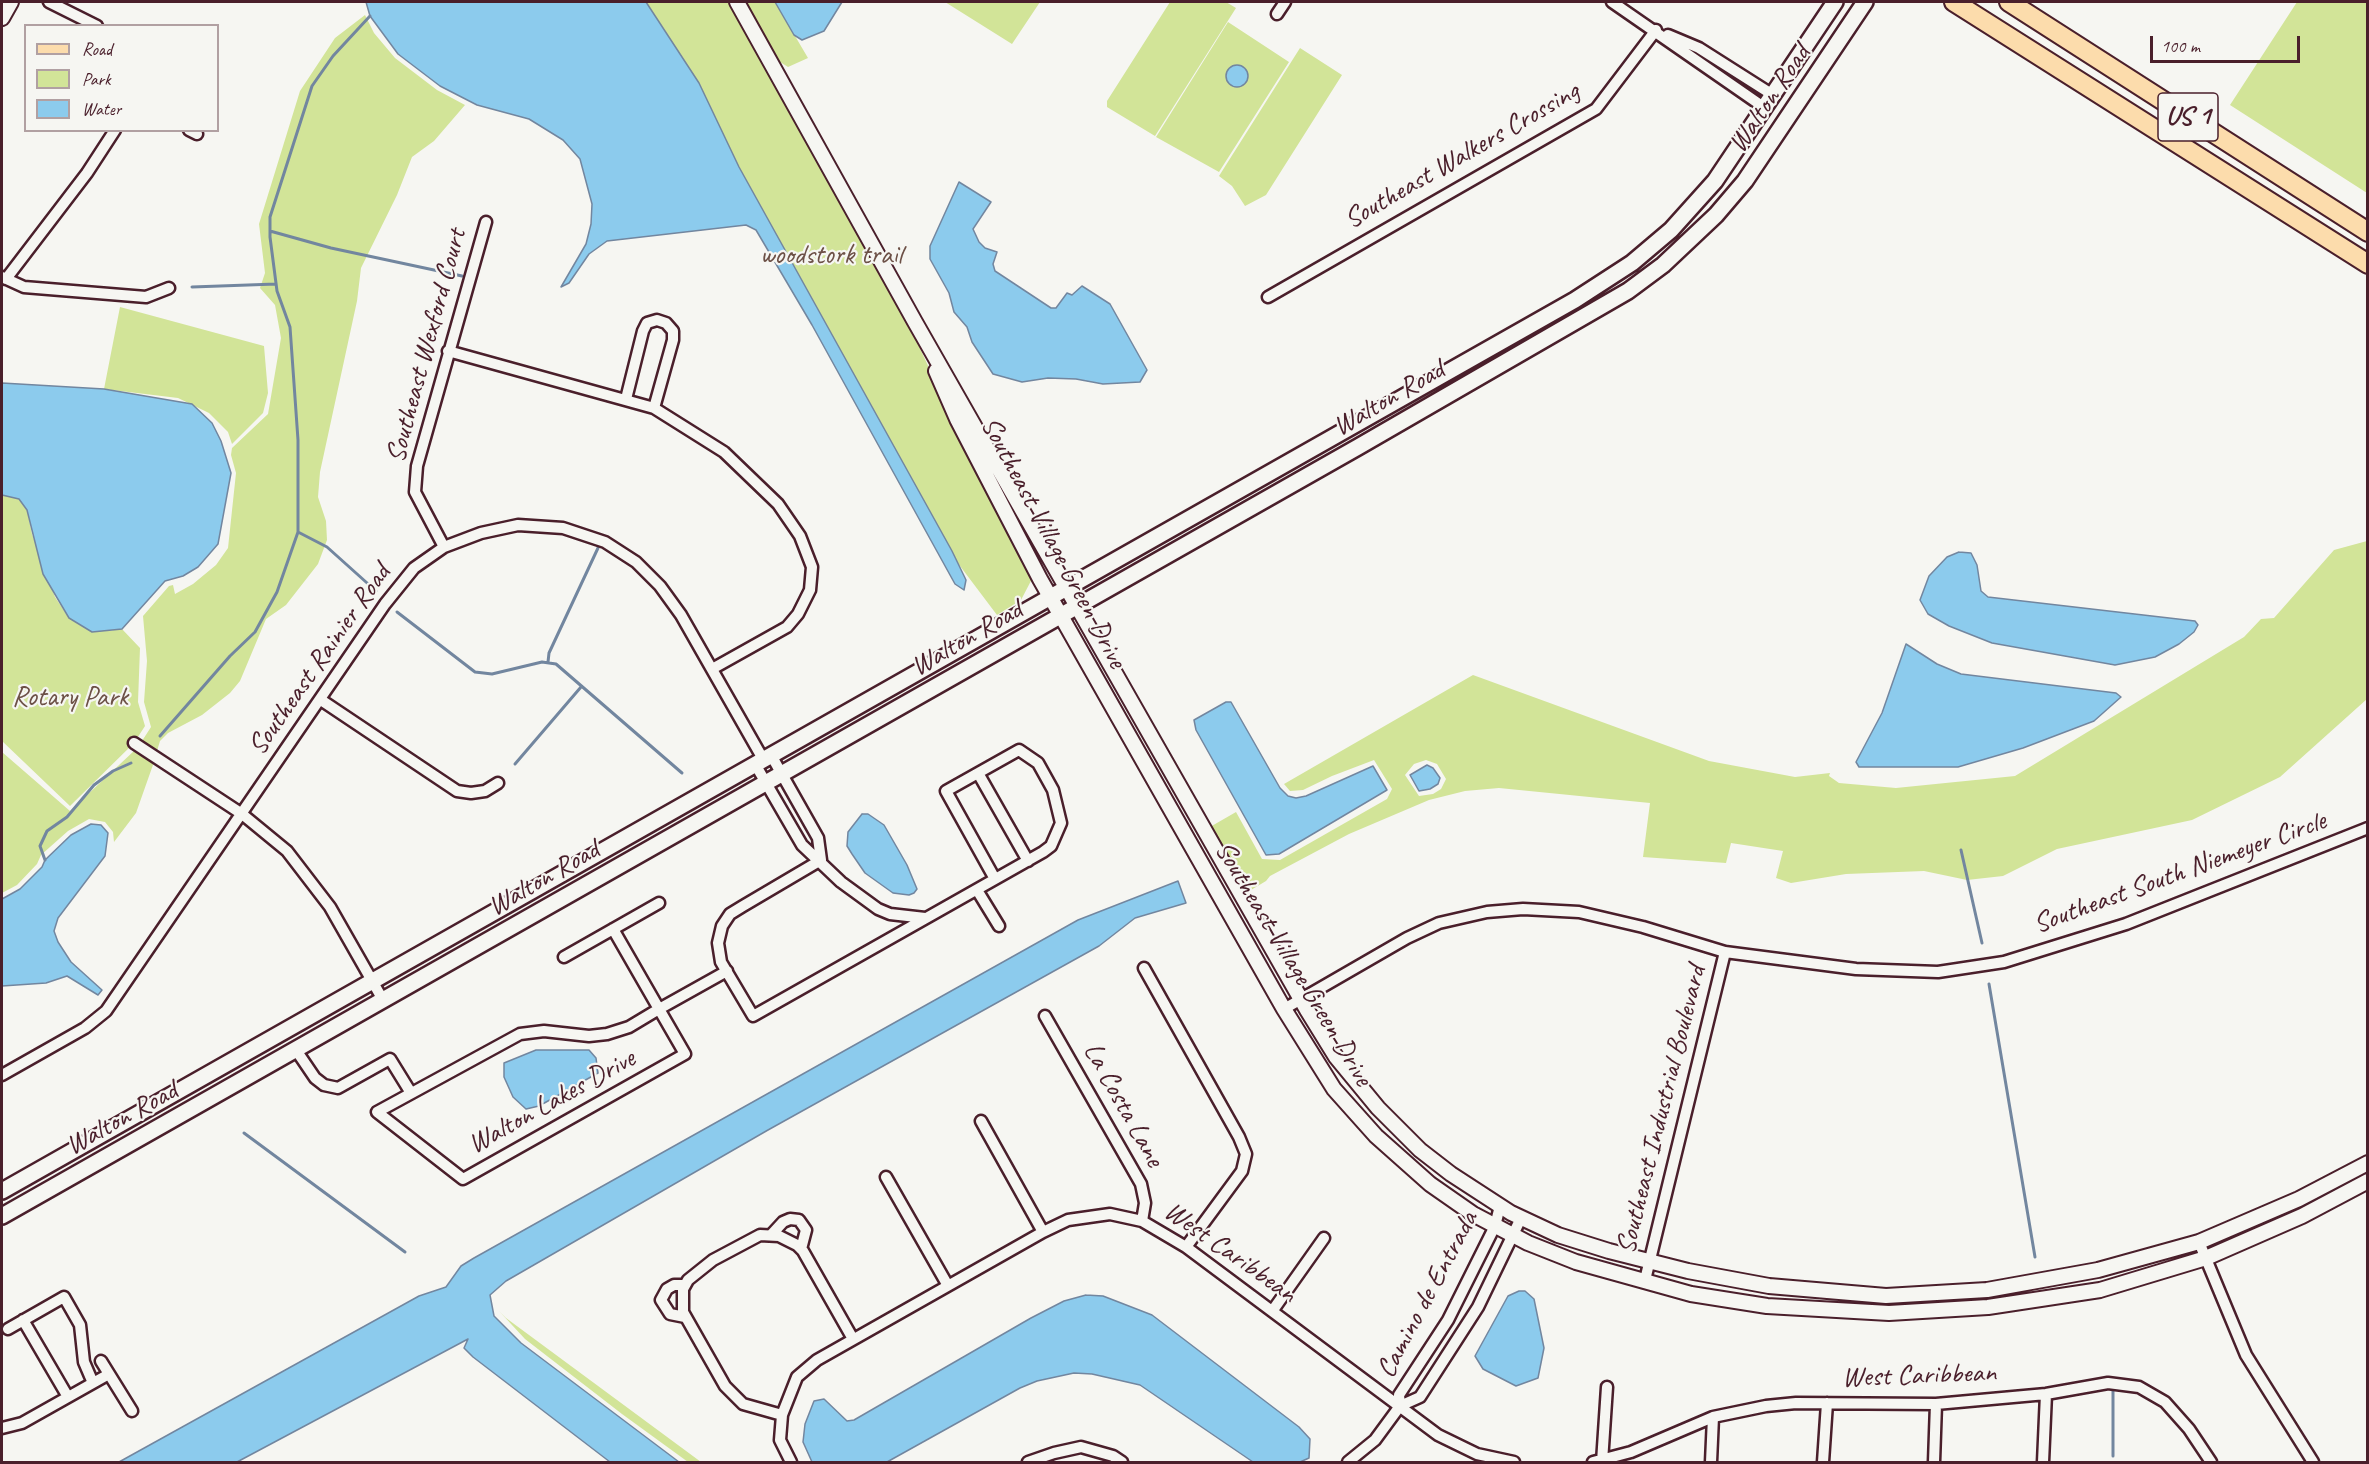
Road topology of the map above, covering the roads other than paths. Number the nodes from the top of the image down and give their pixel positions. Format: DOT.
graph roads {
  1 [pos="11,2"];
  2 [pos="49,2"];
  3 [pos="737,2"];
  4 [pos="1285,2"];
  5 [pos="1612,2"];
  6 [pos="1835,2"];
  7 [pos="1865,2"];
  8 [pos="1954,2"];
  9 [pos="2009,2"];
  10 [pos="1277,14"];
  11 [pos="2,18"];
  12 [pos="93,24"];
  13 [pos="1656,30"];
  14 [pos="1769,102"];
  15 [pos="114,132"];
  16 [pos="2225,173"];
  17 [pos="2279,176"];
  18 [pos="486,222"];
  19 [pos="2367,232"];
  20 [pos="2367,264"];
  21 [pos="4,278"];
  22 [pos="169,288"];
  23 [pos="1268,297"];
  24 [pos="915,322"];
  25 [pos="448,351"];
  26 [pos="1439,377"];
  27 [pos="626,399"];
  28 [pos="654,408"];
  29 [pos="1352,426"];
  30 [pos="1358,447"];
  31 [pos="1269,496"];
  32 [pos="444,547"];
  33 [pos="1068,588"];
  34 [pos="1051,598"];
  35 [pos="1078,606"];
  36 [pos="1060,615"];
  37 [pos="712,669"];
  38 [pos="321,700"];
  39 [pos="134,742"];
  40 [pos="763,759"];
  41 [pos="978,773"];
  42 [pos="782,774"];
  43 [pos="498,783"];
  44 [pos="765,783"];
  45 [pos="242,814"];
  46 [pos="2367,828"];
  47 [pos="821,860"];
  48 [pos="1028,861"];
  49 [pos="995,879"];
  50 [pos="977,890"];
  51 [pos="659,903"];
  52 [pos="925,918"];
  53 [pos="999,926"];
  54 [pos="614,930"];
  55 [pos="1725,952"];
  56 [pos="564,957"];
  57 [pos="1144,968"];
  58 [pos="727,971"];
  59 [pos="373,981"];
  60 [pos="1300,999"];
  61 [pos="383,1000"];
  62 [pos="659,1009"];
  63 [pos="1284,1009"];
  64 [pos="1045,1016"];
  65 [pos="296,1050"];
  66 [pos="2,1075"];
  67 [pos="411,1093"];
  68 [pos="981,1121"];
  69 [pos="2367,1163"];
  70 [pos="886,1177"];
  71 [pos="2367,1181"];
  72 [pos="2,1191"];
  73 [pos="1500,1206"];
  74 [pos="2,1216"];
  75 [pos="1521,1218"];
  76 [pos="1142,1221"];
  77 [pos="1495,1226"];
  78 [pos="1043,1232"];
  79 [pos="1512,1234"];
  80 [pos="771,1235"];
  81 [pos="1324,1238"];
  82 [pos="2199,1242"];
  83 [pos="1186,1247"];
  84 [pos="801,1249"];
  85 [pos="2206,1258"];
  86 [pos="1650,1261"];
  87 [pos="1645,1280"];
  88 [pos="947,1284"];
  89 [pos="1757,1284"];
  90 [pos="685,1285"];
  91 [pos="1753,1304"];
  92 [pos="1273,1310"];
  93 [pos="685,1317"];
  94 [pos="23,1320"];
  95 [pos="8,1329"];
  96 [pos="853,1339"];
  97 [pos="101,1360"];
  98 [pos="109,1374"];
  99 [pos="93,1383"];
  100 [pos="1607,1387"];
  101 [pos="2046,1394"];
  102 [pos="68,1397"];
  103 [pos="1827,1403"];
  104 [pos="1936,1404"];
  105 [pos="1400,1406"];
  106 [pos="132,1411"];
  107 [pos="782,1415"];
  108 [pos="1713,1417"];
  109 [pos="2,1428"];
  110 [pos="791,1462"];
  111 [pos="1028,1462"];
  112 [pos="1122,1462"];
  113 [pos="1348,1462"];
  114 [pos="1514,1462"];
  115 [pos="1599,1462"];
  116 [pos="1711,1462"];
  117 [pos="1823,1462"];
  118 [pos="1934,1462"];
  119 [pos="2043,1462"];
  120 [pos="2211,1462"];
  121 [pos="2313,1462"];
  1 -- 11 [label="street"];
  2 -- 12 [label="street"];
  3 -- 24 [label="street, Southeast Village Green Drive"];
  4 -- 10 [label="street"];
  5 -- 13 [label="street"];
  6 -- 14 [label="main road, Walton Road"];
  7 -- 30 [label="main road, Walton Road"];
  8 -- 16 [label="main road, US 1"];
  9 -- 17 [label="main road, US 1"];
  13 -- 14 [label="street"];
  13 -- 23 [label="street, Southeast Walkers Crossing"];
  14 -- 26 [label="main road, Walton Road"];
  15 -- 21 [label="street"];
  16 -- 17 [label="main road"];
  16 -- 20 [label="main road, US 1"];
  17 -- 19 [label="main road, US 1"];
  18 -- 25 [label="street, Southeast Wexford Court"];
  21 -- 22 [label="street"];
  24 -- 33 [label="street, Southeast Village Green Drive"];
  24 -- 34 [label="street, Southeast Village Green Drive"];
  25 -- 27 [label="street"];
  25 -- 32 [label="street, Southeast Wexford Court"];
  26 -- 29 [label="main road, Walton Road"];
  26 -- 30 [label="main road"];
  27 -- 28 [label="street"];
  27 -- 28 [label="street"];
  28 -- 37 [label="street"];
  29 -- 31 [label="main road"];
  29 -- 33 [label="main road, Walton Road"];
  30 -- 31 [label="main road, Walton Road"];
  31 -- 35 [label="main road, Walton Road"];
  32 -- 37 [label="street, Southeast Rainier Road"];
  32 -- 38 [label="street, Southeast Rainier Road"];
  33 -- 34 [label="main road, Walton Road"];
  33 -- 35 [label="street, Southeast Village Green Drive"];
  34 -- 36 [label="street, Southeast Village Green Drive"];
  34 -- 40 [label="main road, Walton Road"];
  35 -- 36 [label="main road, Walton Road"];
  35 -- 60 [label="street, Southeast Village Green Drive"];
  36 -- 42 [label="main road, Walton Road"];
  36 -- 63 [label="street, Southeast Village Green Drive"];
  37 -- 40 [label="street, Southeast Rainier Road"];
  38 -- 43 [label="street"];
  38 -- 45 [label="street, Southeast Rainier Road"];
  39 -- 45 [label="street"];
  40 -- 42 [label="street"];
  40 -- 44 [label="street"];
  40 -- 59 [label="main road, Walton Road"];
  41 -- 48 [label="street"];
  41 -- 48 [label="street"];
  41 -- 49 [label="street"];
  42 -- 44 [label="main road, Walton Road"];
  42 -- 47 [label="street"];
  44 -- 47 [label="street"];
  44 -- 61 [label="main road, Walton Road"];
  45 -- 59 [label="street"];
  45 -- 66 [label="street, Southeast Rainier Road"];
  46 -- 55 [label="street, Southeast South Niemeyer Circle"];
  47 -- 52 [label="street"];
  47 -- 58 [label="street"];
  48 -- 49 [label="street"];
  49 -- 50 [label="street"];
  50 -- 52 [label="street"];
  50 -- 53 [label="street"];
  51 -- 54 [label="street"];
  52 -- 58 [label="street"];
  54 -- 56 [label="street"];
  54 -- 62 [label="street, Walton Lakes Drive"];
  55 -- 60 [label="street, Southeast South Niemeyer Circle"];
  55 -- 86 [label="street, Southeast Industrial Boulevard"];
  57 -- 83 [label="street"];
  58 -- 62 [label="street, Walton Lakes Drive"];
  59 -- 61 [label="street"];
  59 -- 72 [label="main road, Walton Road"];
  60 -- 63 [label="street, Southeast South Niemeyer Circle"];
  60 -- 73 [label="street, Southeast Village Green Drive"];
  61 -- 65 [label="main road, Walton Road"];
  62 -- 67 [label="street, Walton Lakes Drive"];
  62 -- 67 [label="street, Walton Lakes Drive"];
  63 -- 77 [label="street, Southeast Village Green Drive"];
  64 -- 76 [label="street, La Costa Lane"];
  65 -- 67 [label="street"];
  65 -- 74 [label="main road, Walton Road"];
  68 -- 78 [label="street"];
  69 -- 82 [label="street, Southeast Village Green Drive"];
  70 -- 88 [label="street"];
  71 -- 85 [label="street, Southeast Village Green Drive"];
  73 -- 75 [label="street, Southeast Village Green Drive"];
  73 -- 77 [label="street, Camino de Entrada"];
  75 -- 79 [label="street, Camino de Entrada"];
  75 -- 86 [label="street, Southeast Village Green Drive"];
  76 -- 78 [label="street, West Caribbean"];
  76 -- 83 [label="street, West Caribbean"];
  77 -- 79 [label="street, Southeast Village Green Drive"];
  77 -- 105 [label="street, Camino de Entrada"];
  78 -- 88 [label="street, West Caribbean"];
  79 -- 87 [label="street, Southeast Village Green Drive"];
  79 -- 105 [label="street, Camino de Entrada"];
  80 -- 84 [label="street"];
  80 -- 84 [label="street"];
  80 -- 90 [label="street"];
  81 -- 92 [label="street"];
  82 -- 85 [label="street"];
  82 -- 89 [label="street, Southeast Village Green Drive"];
  83 -- 92 [label="street, West Caribbean"];
  84 -- 96 [label="street"];
  85 -- 91 [label="street, Southeast Village Green Drive"];
  85 -- 121 [label="street"];
  86 -- 87 [label="street, Southeast Industrial Boulevard"];
  86 -- 89 [label="street, Southeast Village Green Drive"];
  87 -- 91 [label="street, Southeast Village Green Drive"];
  88 -- 96 [label="street, West Caribbean"];
  89 -- 91 [label="street"];
  90 -- 93 [label="street"];
  90 -- 93 [label="street"];
  92 -- 105 [label="street, West Caribbean"];
  93 -- 107 [label="street"];
  94 -- 95 [label="street"];
  94 -- 99 [label="street"];
  94 -- 102 [label="street"];
  96 -- 107 [label="street, West Caribbean"];
  97 -- 98 [label="street"];
  98 -- 99 [label="street"];
  98 -- 106 [label="street"];
  99 -- 102 [label="street"];
  100 -- 115 [label="street, West Caribbean"];
  101 -- 104 [label="street, West Caribbean"];
  101 -- 119 [label="street"];
  101 -- 120 [label="street, West Caribbean"];
  102 -- 109 [label="street"];
  103 -- 104 [label="street, West Caribbean"];
  103 -- 108 [label="street, West Caribbean"];
  103 -- 117 [label="street"];
  104 -- 118 [label="street"];
  105 -- 113 [label="street, Camino de Entrada"];
  105 -- 114 [label="street, West Caribbean"];
  107 -- 110 [label="street, West Caribbean"];
  108 -- 115 [label="street, West Caribbean"];
  108 -- 116 [label="street"];
  111 -- 112 [label="street"];
}
